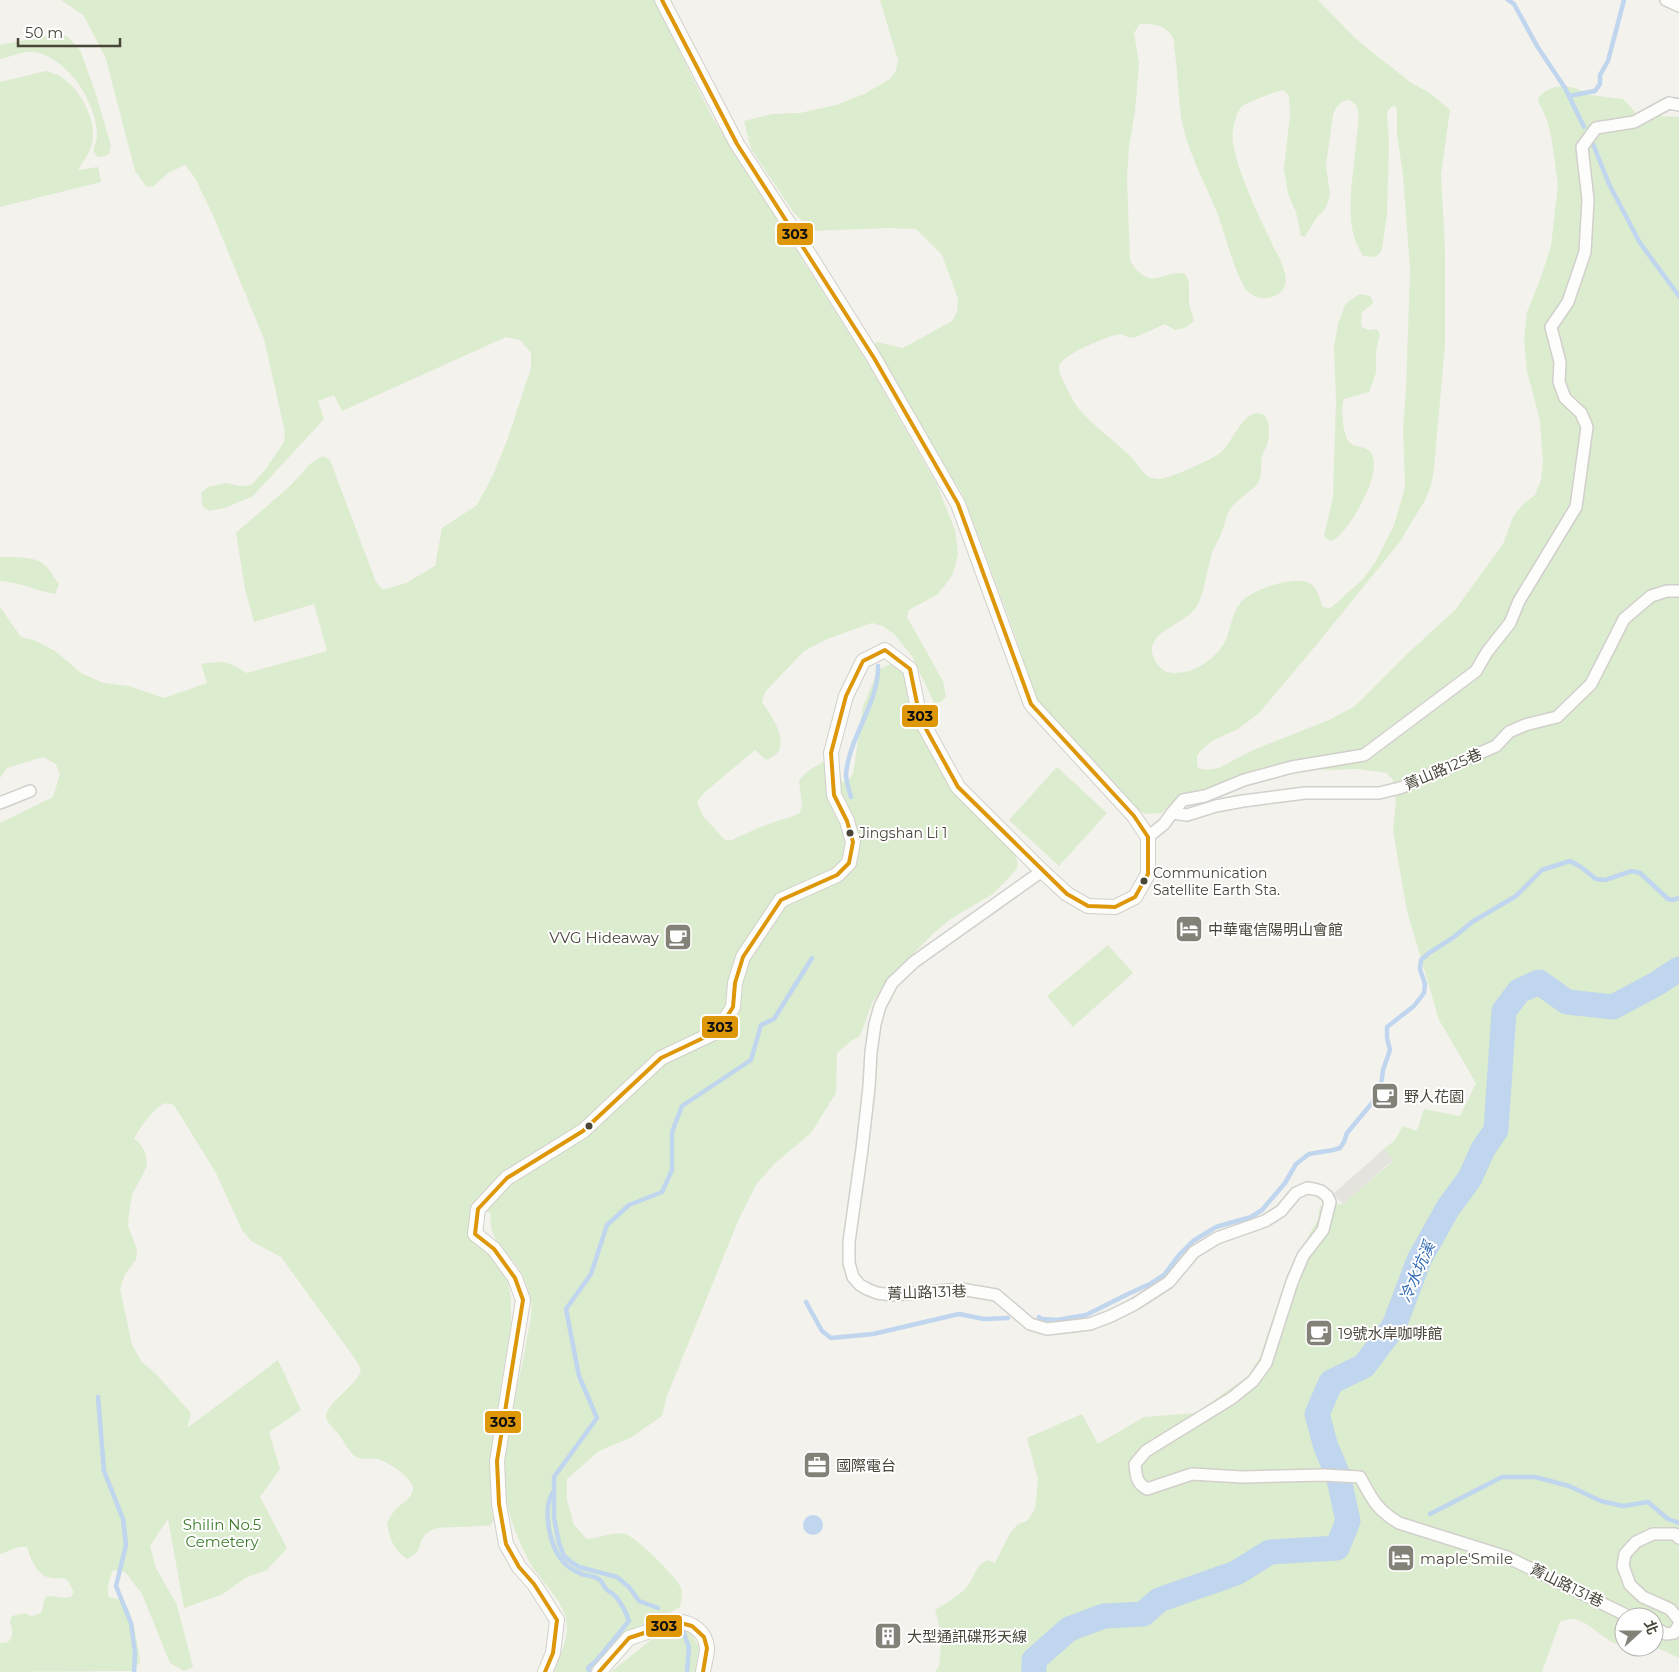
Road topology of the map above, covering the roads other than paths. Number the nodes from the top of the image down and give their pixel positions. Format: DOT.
graph roads {
  1 [pos="662,0"];
  2 [pos="1666,0"];
  3 [pos="1679,6"];
  4 [pos="1679,105"];
  5 [pos="1679,591"];
  6 [pos="30,791"];
  7 [pos="0,803"];
  8 [pos="1172,813"];
  9 [pos="1148,837"];
  10 [pos="1042,871"];
  11 [pos="1679,1538"];
  12 [pos="1614,1609"];
  13 [pos="1679,1620"];
  14 [pos="1679,1625"];
  15 [pos="1664,1633"];
  16 [pos="545,1672"];
  17 [pos="599,1672"];
  18 [pos="704,1672"];
  1 -- 9 [label="street"];
  2 -- 3 [label="street"];
  4 -- 8 [label="street"];
  5 -- 8 [label="street, 菁山路125巷"];
  6 -- 7 [label="street"];
  8 -- 9 [label="street"];
  9 -- 10 [label="street"];
  10 -- 12 [label="street, 菁山路131巷"];
  10 -- 16 [label="street"];
  11 -- 13 [label="street"];
  14 -- 15 [label="street"];
  17 -- 18 [label="street"];
}
